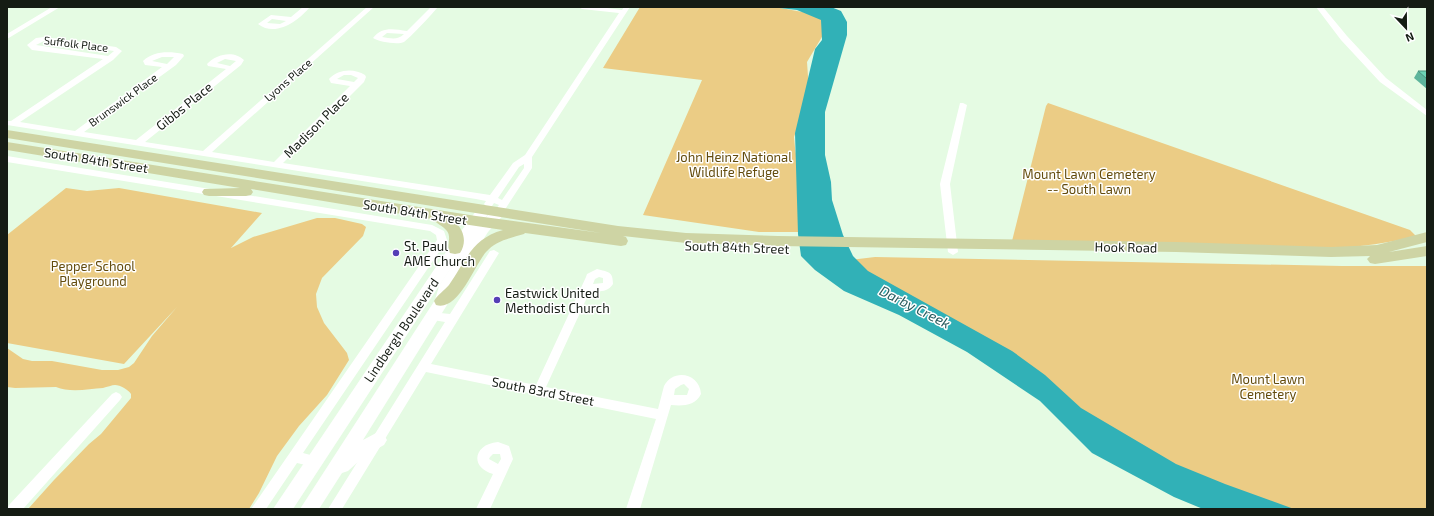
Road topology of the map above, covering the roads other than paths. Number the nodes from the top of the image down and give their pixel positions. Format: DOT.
graph roads {
  1 [pos="57,7"];
  2 [pos="307,7"];
  3 [pos="371,7"];
  4 [pos="435,7"];
  5 [pos="582,7"];
  6 [pos="1319,7"];
  7 [pos="626,9"];
  8 [pos="292,19"];
  9 [pos="409,33"];
  10 [pos="7,36"];
  11 [pos="110,58"];
  12 [pos="169,66"];
  13 [pos="231,68"];
  14 [pos="356,85"];
  15 [pos="963,106"];
  16 [pos="1427,114"];
  17 [pos="9,127"];
  18 [pos="76,134"];
  19 [pos="138,144"];
  20 [pos="7,146"];
  21 [pos="160,147"];
  22 [pos="117,151"];
  23 [pos="205,154"];
  24 [pos="528,157"];
  25 [pos="7,159"];
  26 [pos="276,165"];
  27 [pos="210,192"];
  28 [pos="290,192"];
  29 [pos="493,199"];
  30 [pos="502,208"];
  31 [pos="434,215"];
  32 [pos="483,218"];
  33 [pos="534,230"];
  34 [pos="442,236"];
  35 [pos="1427,237"];
  36 [pos="778,245"];
  37 [pos="825,245"];
  38 [pos="953,248"];
  39 [pos="455,250"];
  40 [pos="1427,251"];
  41 [pos="494,253"];
  42 [pos="587,286"];
  43 [pos="442,300"];
  44 [pos="431,316"];
  45 [pos="454,319"];
  46 [pos="423,367"];
  47 [pos="539,390"];
  48 [pos="116,397"];
  49 [pos="667,398"];
  50 [pos="663,415"];
  51 [pos="378,440"];
  52 [pos="294,457"];
  53 [pos="314,461"];
  54 [pos="501,471"];
  55 [pos="323,486"];
  56 [pos="14,509"];
  57 [pos="258,509"];
  58 [pos="282,509"];
  59 [pos="309,509"];
  60 [pos="335,509"];
  61 [pos="483,509"];
  62 [pos="633,509"];
  1 -- 10 [label="street"];
  2 -- 8 [label="street"];
  3 -- 23 [label="street, Lyons Place"];
  4 -- 9 [label="street"];
  5 -- 7 [label="street"];
  6 -- 16 [label="street"];
  7 -- 24 [label="street, Lindbergh Boulevard"];
  11 -- 11 [label="street, Suffolk Place"];
  11 -- 17 [label="street, Suffolk Place"];
  12 -- 18 [label="street, Brunswick Place"];
  13 -- 19 [label="street, Gibbs Place"];
  14 -- 26 [label="street, Madison Place"];
  15 -- 38 [label="street"];
  17 -- 18 [label="street, South 84th Street"];
  17 -- 22 [label="main road, South 84th Street"];
  18 -- 19 [label="street, South 84th Street"];
  19 -- 21 [label="street, South 84th Street"];
  20 -- 28 [label="main road, South 84th Street"];
  21 -- 22 [label="main road"];
  21 -- 23 [label="street, South 84th Street"];
  22 -- 32 [label="main road, South 84th Street"];
  23 -- 26 [label="street, South 84th Street"];
  24 -- 29 [label="street, Lindbergh Boulevard"];
  24 -- 30 [label="street, Lindbergh Boulevard"];
  25 -- 27 [label="street, South 84th Street"];
  26 -- 29 [label="street, South 84th Street"];
  27 -- 28 [label="main road"];
  27 -- 34 [label="street, South 84th Street"];
  28 -- 31 [label="main road, South 84th Street"];
  29 -- 30 [label="street, South 84th Street"];
  29 -- 32 [label="street, Lindbergh Boulevard"];
  30 -- 32 [label="main road, South 84th Street"];
  30 -- 36 [label="main road, South 84th Street"];
  31 -- 32 [label="main road, South 84th Street"];
  31 -- 39 [label="main road"];
  32 -- 33 [label="main road, South 84th Street"];
  32 -- 39 [label="main road, Lindbergh Boulevard"];
  32 -- 43 [label="main road, Lindbergh Boulevard"];
  33 -- 36 [label="main road, South 84th Street"];
  33 -- 43 [label="main road"];
  34 -- 52 [label="street, Lindbergh Boulevard"];
  35 -- 38 [label="main road, Hook Road"];
  36 -- 37 [label="main road, South 84th Street"];
  37 -- 38 [label="main road, Hook Road"];
  38 -- 40 [label="main road, Hook Road"];
  39 -- 53 [label="main road, Lindbergh Boulevard"];
  41 -- 45 [label="street"];
  42 -- 47 [label="street"];
  43 -- 44 [label="main road, Lindbergh Boulevard"];
  44 -- 45 [label="street, Lindbergh Boulevard"];
  44 -- 55 [label="main road, Lindbergh Boulevard"];
  45 -- 46 [label="street"];
  46 -- 47 [label="street, South 83rd Street"];
  46 -- 51 [label="street"];
  47 -- 50 [label="street, South 83rd Street"];
  48 -- 56 [label="street"];
  49 -- 50 [label="street"];
  50 -- 62 [label="street"];
  51 -- 55 [label="main road"];
  51 -- 60 [label="street"];
  52 -- 53 [label="street"];
  52 -- 57 [label="street, Lindbergh Boulevard"];
  53 -- 58 [label="main road, Lindbergh Boulevard"];
  54 -- 61 [label="street"];
  55 -- 59 [label="main road, Lindbergh Boulevard"];
}
